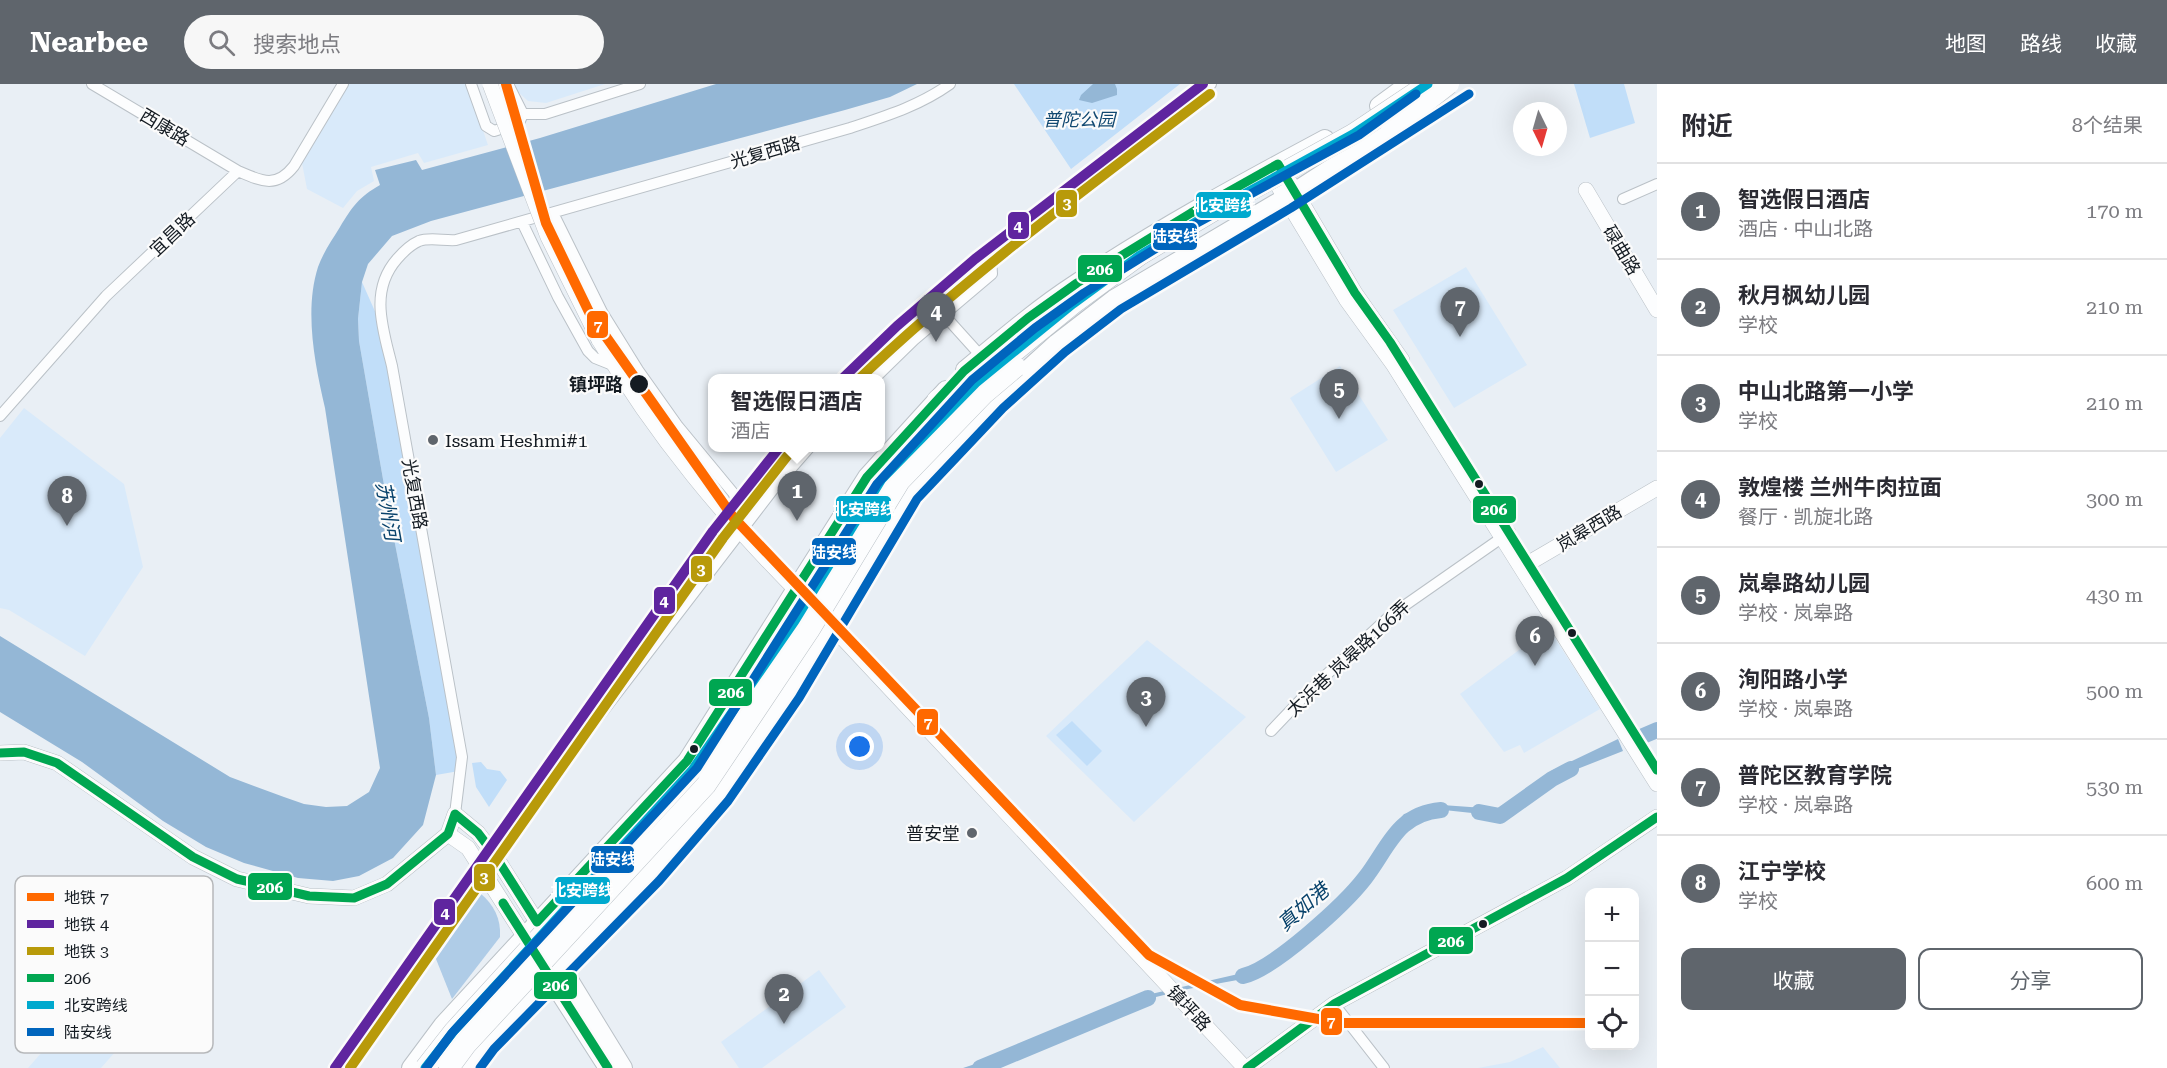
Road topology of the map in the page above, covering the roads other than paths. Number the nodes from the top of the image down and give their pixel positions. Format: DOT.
graph roads {
  1 [pos="92,84"];
  2 [pos="343,84"];
  3 [pos="471,84"];
  4 [pos="490,84"];
  5 [pos="508,84"];
  6 [pos="640,84"];
  7 [pos="950,84"];
  8 [pos="1211,84"];
  9 [pos="1449,84"];
  10 [pos="1463,84"];
  11 [pos="1418,87"];
  12 [pos="523,114"];
  13 [pos="1273,166"];
  14 [pos="238,171"];
  15 [pos="1657,184"];
  16 [pos="1586,190"];
  17 [pos="1290,194"];
  18 [pos="1623,199"];
  19 [pos="553,213"];
  20 [pos="522,222"];
  21 [pos="1657,310"];
  22 [pos="944,315"];
  23 [pos="986,358"];
  24 [pos="615,366"];
  25 [pos="879,374"];
  26 [pos="938,400"];
  27 [pos="0,416"];
  28 [pos="805,452"];
  29 [pos="1657,488"];
  30 [pos="741,533"];
  31 [pos="1506,534"];
  32 [pos="1526,565"];
  33 [pos="795,590"];
  34 [pos="830,624"];
  35 [pos="1595,678"];
  36 [pos="1271,731"];
  37 [pos="0,753"];
  38 [pos="1657,770"];
  39 [pos="1657,784"];
  40 [pos="455,814"];
  41 [pos="1657,817"];
  42 [pos="448,834"];
  43 [pos="494,854"];
  44 [pos="482,869"];
  45 [pos="537,922"];
  46 [pos="524,936"];
  47 [pos="554,971"];
  48 [pos="1334,1004"];
  49 [pos="339,1068"];
  50 [pos="411,1068"];
  51 [pos="425,1068"];
  52 [pos="449,1068"];
  53 [pos="465,1068"];
  54 [pos="608,1068"];
  55 [pos="623,1068"];
  56 [pos="1246,1068"];
  57 [pos="1384,1068"];
  1 -- 14 [label="street, 西康路"];
  2 -- 14 [label="street"];
  3 -- 12 [label="street"];
  4 -- 24 [label="main road, 镇坪路, bridge"];
  5 -- 12 [label="street"];
  6 -- 12 [label="street"];
  7 -- 19 [label="street, 光复西路"];
  8 -- 22 [label="street"];
  9 -- 52 [label="highway, bridge"];
  10 -- 17 [label="main road"];
  11 -- 13 [label="main road"];
  11 -- 23 [label="highway, bridge"];
  11 -- 51 [label="highway, bridge"];
  13 -- 17 [label="main road"];
  13 -- 23 [label="main road"];
  14 -- 27 [label="street, 宜昌路"];
  15 -- 18 [label="street"];
  16 -- 21 [label="main road, 碌曲路"];
  17 -- 31 [label="main road"];
  17 -- 34 [label="main road"];
  19 -- 20 [label="street, 光复西路"];
  19 -- 30 [label="street"];
  20 -- 24 [label="street"];
  20 -- 40 [label="street, 光复西路"];
  22 -- 23 [label="street"];
  22 -- 25 [label="street"];
  23 -- 26 [label="highway"];
  24 -- 30 [label="main road, 镇坪路"];
  26 -- 33 [label="main road"];
  28 -- 30 [label="street"];
  29 -- 32 [label="main road, 岚皋西路"];
  30 -- 33 [label="main road, 镇坪路"];
  30 -- 43 [label="street"];
  31 -- 32 [label="main road"];
  31 -- 36 [label="street, 太浜巷 岚皋路166弄"];
  32 -- 35 [label="main road"];
  33 -- 34 [label="main road, 镇坪路"];
  33 -- 45 [label="main road"];
  34 -- 47 [label="main road"];
  34 -- 56 [label="main road, 镇坪路"];
  35 -- 38 [label="main road"];
  35 -- 39 [label="main road"];
  37 -- 42 [label="main road"];
  40 -- 42 [label="main road, 光复西路"];
  40 -- 43 [label="main road"];
  41 -- 48 [label="main road"];
  42 -- 44 [label="main road"];
  43 -- 44 [label="street"];
  43 -- 45 [label="main road"];
  44 -- 46 [label="main road"];
  44 -- 49 [label="street"];
  45 -- 46 [label="main road"];
  45 -- 47 [label="main road"];
  46 -- 47 [label="main road"];
  46 -- 50 [label="main road"];
  47 -- 53 [label="main road"];
  47 -- 54 [label="main road"];
  47 -- 55 [label="main road"];
  48 -- 56 [label="main road"];
  48 -- 57 [label="street"];
}
